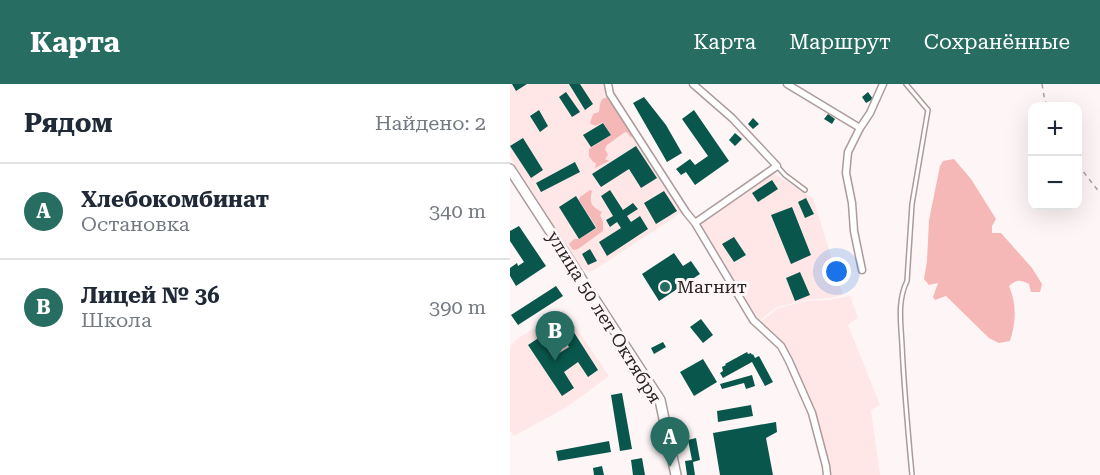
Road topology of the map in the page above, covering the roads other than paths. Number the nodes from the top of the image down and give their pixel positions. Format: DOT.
graph roads {
  1 [pos="608,84"];
  2 [pos="693,84"];
  3 [pos="787,84"];
  4 [pos="884,84"];
  5 [pos="906,84"];
  6 [pos="860,128"];
  7 [pos="777,166"];
  8 [pos="510,169"];
  9 [pos="805,190"];
  10 [pos="695,223"];
  11 [pos="862,270"];
  12 [pos="676,475"];
  13 [pos="826,475"];
  14 [pos="912,475"];
  1 -- 10 [label="street"];
  2 -- 7 [label="street"];
  3 -- 6 [label="street"];
  4 -- 6 [label="street"];
  5 -- 14 [label="lane"];
  6 -- 11 [label="street"];
  7 -- 9 [label="lane"];
  7 -- 10 [label="street"];
  8 -- 12 [label="street, улица 50 лет Октября"];
  10 -- 13 [label="street"];
}
